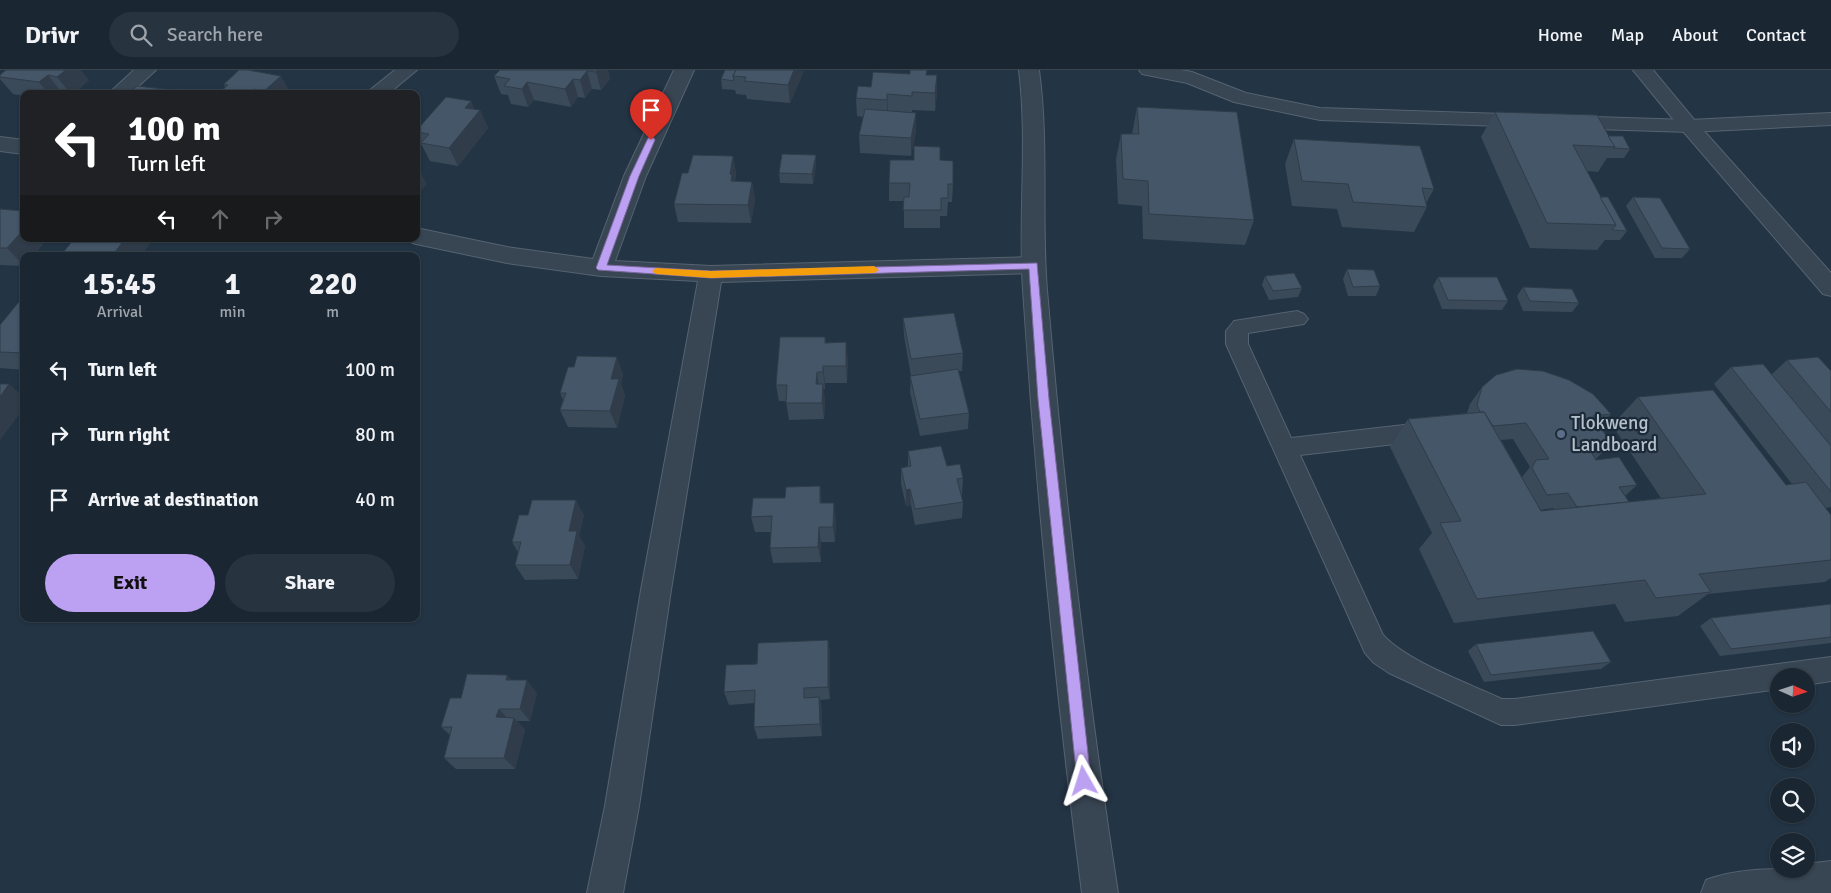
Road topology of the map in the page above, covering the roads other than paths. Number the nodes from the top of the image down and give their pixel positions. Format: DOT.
graph roads {
  1 [pos="146,70"];
  2 [pos="407,70"];
  3 [pos="684,70"];
  4 [pos="1029,70"];
  5 [pos="1149,70"];
  6 [pos="1643,70"];
  7 [pos="123,90"];
  8 [pos="380,90"];
  9 [pos="1831,119"];
  10 [pos="1689,126"];
  11 [pos="0,144"];
  12 [pos="20,146"];
  13 [pos="420,237"];
  14 [pos="1033,265"];
  15 [pos="601,268"];
  16 [pos="711,274"];
  17 [pos="1831,288"];
  18 [pos="1297,319"];
  19 [pos="1434,430"];
  20 [pos="1284,448"];
  21 [pos="1831,669"];
  22 [pos="1815,671"];
  23 [pos="1770,677"];
  24 [pos="1831,879"];
  25 [pos="605,893"];
  26 [pos="1100,893"];
  27 [pos="1720,893"];
  1 -- 7 [label="street"];
  2 -- 8 [label="street"];
  3 -- 15 [label="street"];
  4 -- 14 [label="street"];
  5 -- 10 [label="street"];
  6 -- 10 [label="street"];
  9 -- 10 [label="street"];
  10 -- 17 [label="street"];
  11 -- 12 [label="street"];
  13 -- 15 [label="street"];
  14 -- 16 [label="street"];
  14 -- 26 [label="street"];
  15 -- 16 [label="street"];
  16 -- 25 [label="street"];
  18 -- 20 [label="lane"];
  19 -- 20 [label="lane"];
  20 -- 23 [label="lane"];
  21 -- 22 [label="lane"];
  24 -- 27 [label="street"];
}
